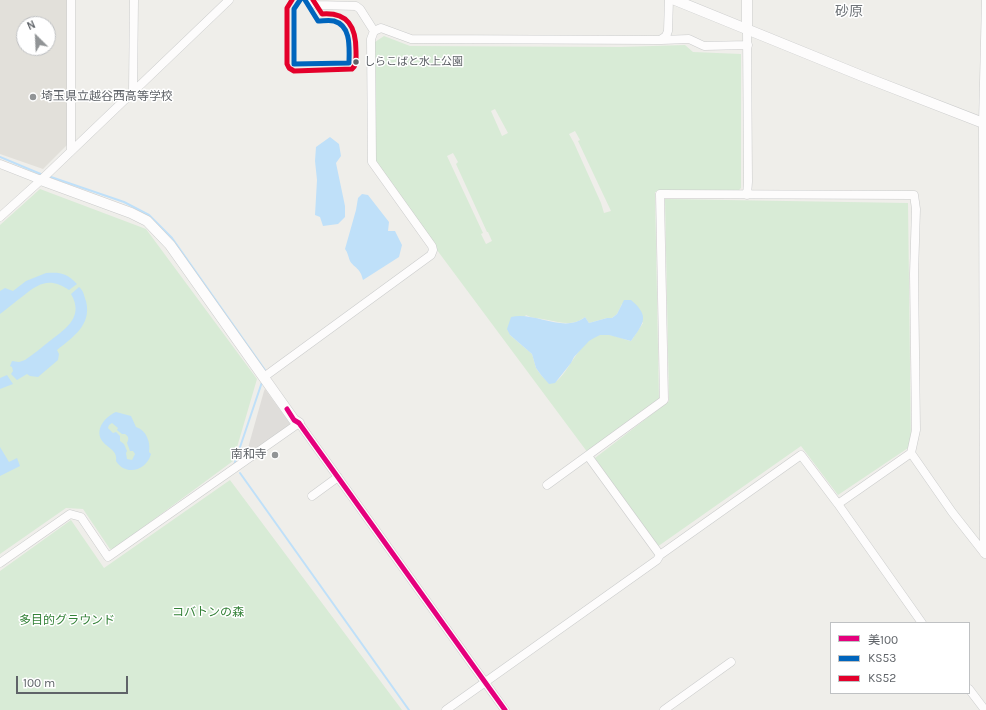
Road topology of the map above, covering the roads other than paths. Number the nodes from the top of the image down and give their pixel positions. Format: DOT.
graph roads {
  1 [pos="71,0"];
  2 [pos="134,0"];
  3 [pos="230,0"];
  4 [pos="309,0"];
  5 [pos="669,0"];
  6 [pos="675,0"];
  7 [pos="747,0"];
  8 [pos="986,0"];
  9 [pos="747,30"];
  10 [pos="374,31"];
  11 [pos="660,40"];
  12 [pos="748,45"];
  13 [pos="133,91"];
  14 [pos="984,124"];
  15 [pos="71,150"];
  16 [pos="0,164"];
  17 [pos="41,180"];
  18 [pos="747,195"];
  19 [pos="0,217"];
  20 [pos="264,377"];
  21 [pos="299,423"];
  22 [pos="911,453"];
  23 [pos="588,456"];
  24 [pos="338,477"];
  25 [pos="547,485"];
  26 [pos="312,496"];
  27 [pos="838,504"];
  28 [pos="985,554"];
  29 [pos="660,555"];
  30 [pos="0,563"];
  31 [pos="921,622"];
  32 [pos="731,662"];
  33 [pos="485,682"];
  34 [pos="970,689"];
  35 [pos="446,710"];
  36 [pos="505,710"];
  37 [pos="664,710"];
  38 [pos="985,710"];
  1 -- 15 [label="street"];
  2 -- 13 [label="street"];
  3 -- 13 [label="street"];
  4 -- 10 [label="street"];
  5 -- 11 [label="street"];
  6 -- 9 [label="street"];
  7 -- 9 [label="street"];
  8 -- 14 [label="street"];
  9 -- 12 [label="street"];
  9 -- 14 [label="street"];
  10 -- 11 [label="street"];
  10 -- 20 [label="street"];
  11 -- 12 [label="street"];
  12 -- 18 [label="street"];
  13 -- 15 [label="street"];
  14 -- 28 [label="street"];
  15 -- 17 [label="street"];
  16 -- 17 [label="street"];
  17 -- 19 [label="street"];
  17 -- 20 [label="street"];
  18 -- 22 [label="street"];
  18 -- 23 [label="street"];
  20 -- 21 [label="street"];
  21 -- 24 [label="street"];
  21 -- 30 [label="street"];
  22 -- 27 [label="street"];
  22 -- 28 [label="street"];
  23 -- 25 [label="street"];
  23 -- 29 [label="street"];
  24 -- 26 [label="street"];
  24 -- 33 [label="street"];
  27 -- 29 [label="street"];
  27 -- 31 [label="street"];
  29 -- 33 [label="street"];
  32 -- 37 [label="street"];
  33 -- 35 [label="street"];
  33 -- 36 [label="street"];
  34 -- 38 [label="street"];
}
